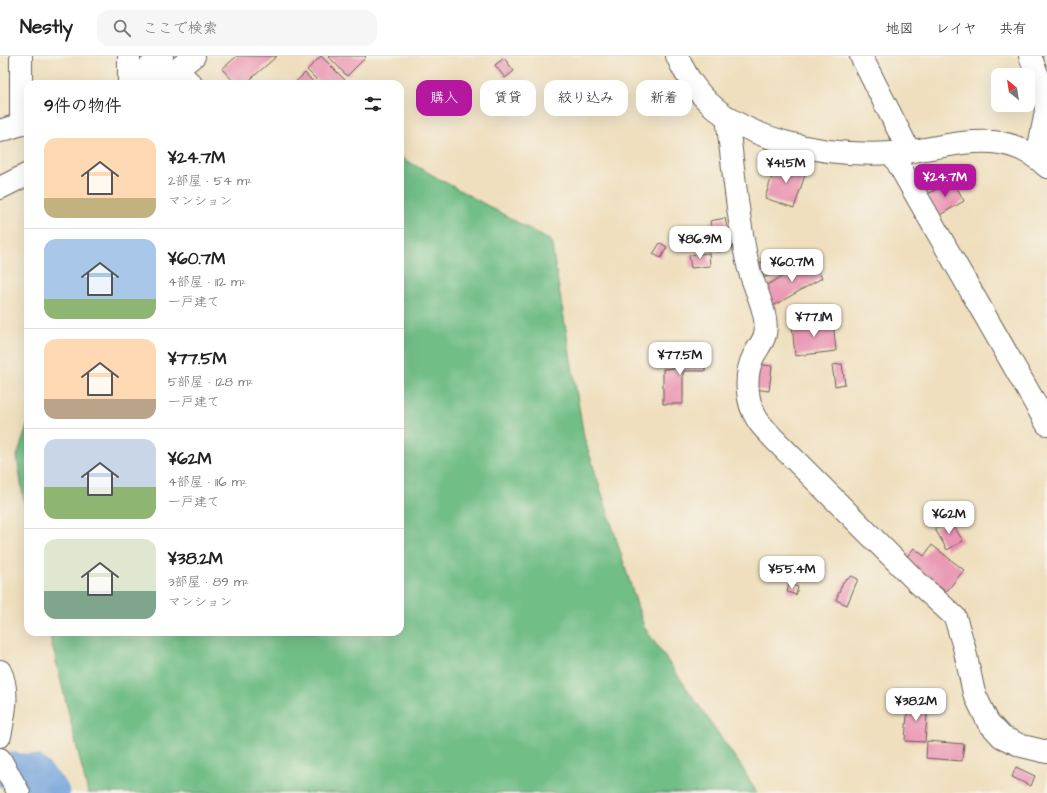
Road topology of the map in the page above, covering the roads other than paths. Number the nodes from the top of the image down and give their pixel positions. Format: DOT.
graph roads {
  1 [pos="21,56"];
  2 [pos="129,56"];
  3 [pos="194,56"];
  4 [pos="677,56"];
  5 [pos="862,56"];
  6 [pos="1030,56"];
  7 [pos="177,70"];
  8 [pos="130,80"];
  9 [pos="143,80"];
  10 [pos="164,80"];
  11 [pos="24,106"];
  12 [pos="727,116"];
  13 [pos="24,123"];
  14 [pos="0,131"];
  15 [pos="901,152"];
  16 [pos="1042,162"];
  17 [pos="24,176"];
  18 [pos="0,188"];
  19 [pos="1047,424"];
  20 [pos="0,671"];
  21 [pos="0,736"];
  22 [pos="1047,752"];
  1 -- 11 [label="street"];
  2 -- 8 [label="street"];
  3 -- 7 [label="street"];
  4 -- 12 [label="street"];
  5 -- 15 [label="street"];
  6 -- 16 [label="street"];
  7 -- 9 [label="street"];
  7 -- 10 [label="street"];
  12 -- 15 [label="street"];
  12 -- 22 [label="street"];
  13 -- 14 [label="street"];
  15 -- 16 [label="street"];
  15 -- 19 [label="street"];
  17 -- 18 [label="street"];
  20 -- 21 [label="street"];
}
